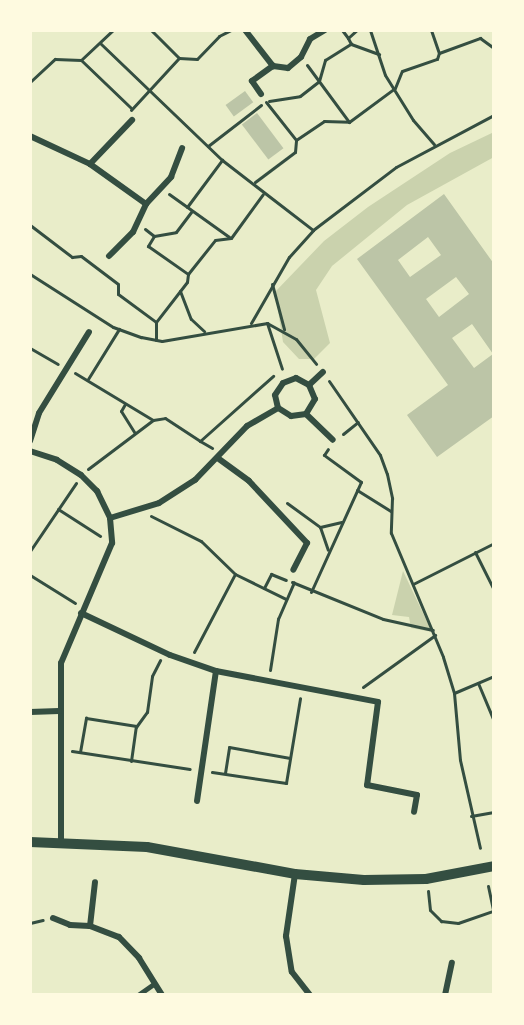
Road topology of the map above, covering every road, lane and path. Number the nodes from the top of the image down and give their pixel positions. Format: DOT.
graph roads {
  1 [pos="113,30"];
  2 [pos="151,30"];
  3 [pos="231,30"];
  4 [pos="245,30"];
  5 [pos="325,30"];
  6 [pos="342,30"];
  7 [pos="357,30"];
  8 [pos="370,30"];
  9 [pos="432,30"];
  10 [pos="348,38"];
  11 [pos="100,43"];
  12 [pos="351,44"];
  13 [pos="494,48"];
  14 [pos="439,53"];
  15 [pos="379,54"];
  16 [pos="301,57"];
  17 [pos="179,58"];
  18 [pos="81,60"];
  19 [pos="273,66"];
  20 [pos="319,81"];
  21 [pos="30,82"];
  22 [pos="395,88"];
  23 [pos="149,90"];
  24 [pos="261,94"];
  25 [pos="266,102"];
  26 [pos="131,108"];
  27 [pos="494,115"];
  28 [pos="132,120"];
  29 [pos="349,122"];
  30 [pos="30,136"];
  31 [pos="296,140"];
  32 [pos="434,144"];
  33 [pos="207,146"];
  34 [pos="182,148"];
  35 [pos="222,160"];
  36 [pos="90,164"];
  37 [pos="255,182"];
  38 [pos="161,188"];
  39 [pos="263,194"];
  40 [pos="146,204"];
  41 [pos="187,207"];
  42 [pos="192,211"];
  43 [pos="138,224"];
  44 [pos="30,225"];
  45 [pos="313,230"];
  46 [pos="154,236"];
  47 [pos="231,238"];
  48 [pos="110,256"];
  49 [pos="30,274"];
  50 [pos="188,274"];
  51 [pos="272,284"];
  52 [pos="180,291"];
  53 [pos="156,322"];
  54 [pos="251,323"];
  55 [pos="267,323"];
  56 [pos="119,329"];
  57 [pos="284,329"];
  58 [pos="204,331"];
  59 [pos="89,332"];
  60 [pos="156,340"];
  61 [pos="30,348"];
  62 [pos="317,365"];
  63 [pos="66,368"];
  64 [pos="310,368"];
  65 [pos="282,369"];
  66 [pos="292,370"];
  67 [pos="323,372"];
  68 [pos="88,379"];
  69 [pos="309,385"];
  70 [pos="126,404"];
  71 [pos="278,408"];
  72 [pos="306,414"];
  73 [pos="153,420"];
  74 [pos="358,422"];
  75 [pos="135,433"];
  76 [pos="333,440"];
  77 [pos="30,441"];
  78 [pos="30,451"];
  79 [pos="219,459"];
  80 [pos="81,475"];
  81 [pos="357,490"];
  82 [pos="270,501"];
  83 [pos="58,509"];
  84 [pos="137,509"];
  85 [pos="391,511"];
  86 [pos="111,518"];
  87 [pos="341,522"];
  88 [pos="320,527"];
  89 [pos="112,543"];
  90 [pos="494,543"];
  91 [pos="30,551"];
  92 [pos="328,551"];
  93 [pos="475,552"];
  94 [pos="293,570"];
  95 [pos="235,574"];
  96 [pos="30,575"];
  97 [pos="294,583"];
  98 [pos="412,584"];
  99 [pos="493,584"];
  100 [pos="264,588"];
  101 [pos="494,590"];
  102 [pos="311,592"];
  103 [pos="286,600"];
  104 [pos="83,611"];
  105 [pos="433,630"];
  106 [pos="435,635"];
  107 [pos="163,652"];
  108 [pos="189,662"];
  109 [pos="216,671"];
  110 [pos="494,676"];
  111 [pos="268,681"];
  112 [pos="478,683"];
  113 [pos="454,693"];
  114 [pos="350,697"];
  115 [pos="59,711"];
  116 [pos="30,712"];
  117 [pos="494,721"];
  118 [pos="136,727"];
  119 [pos="80,752"];
  120 [pos="290,758"];
  121 [pos="131,760"];
  122 [pos="225,774"];
  123 [pos="197,801"];
  124 [pos="414,812"];
  125 [pos="494,812"];
  126 [pos="471,816"];
  127 [pos="62,841"];
  128 [pos="30,842"];
  129 [pos="480,848"];
  130 [pos="494,866"];
  131 [pos="295,874"];
  132 [pos="426,879"];
  133 [pos="95,882"];
  134 [pos="488,886"];
  135 [pos="493,913"];
  136 [pos="53,918"];
  137 [pos="90,926"];
  138 [pos="452,963"];
  139 [pos="154,984"];
  140 [pos="447,994"];
  141 [pos="138,995"];
  142 [pos="162,995"];
  143 [pos="310,995"];
  1 -- 11 [label="path"];
  2 -- 17 [label="path"];
  3 -- 17 [label="path"];
  4 -- 19 [label="street"];
  5 -- 16 [label="street"];
  6 -- 10 [label="path"];
  7 -- 10 [label="path"];
  8 -- 15 [label="path"];
  9 -- 14 [label="path"];
  10 -- 12 [label="path"];
  11 -- 18 [label="path"];
  11 -- 23 [label="path"];
  12 -- 15 [label="path"];
  12 -- 20 [label="path"];
  13 -- 14 [label="path"];
  14 -- 22 [label="path"];
  15 -- 22 [label="path"];
  16 -- 19 [label="street"];
  16 -- 20 [label="path"];
  17 -- 23 [label="path"];
  18 -- 21 [label="path"];
  18 -- 26 [label="path"];
  19 -- 24 [label="street"];
  20 -- 25 [label="path"];
  20 -- 29 [label="path"];
  22 -- 29 [label="path"];
  22 -- 32 [label="path"];
  23 -- 26 [label="path"];
  23 -- 33 [label="path"];
  25 -- 31 [label="path"];
  25 -- 33 [label="path"];
  26 -- 28 [label="path"];
  27 -- 32 [label="path"];
  28 -- 36 [label="street"];
  29 -- 31 [label="path"];
  30 -- 36 [label="street"];
  31 -- 37 [label="path"];
  32 -- 45 [label="path"];
  33 -- 35 [label="path"];
  34 -- 38 [label="street"];
  35 -- 37 [label="path"];
  35 -- 41 [label="path"];
  36 -- 40 [label="street"];
  37 -- 39 [label="path"];
  38 -- 40 [label="street"];
  38 -- 41 [label="path"];
  39 -- 45 [label="path"];
  39 -- 47 [label="path"];
  40 -- 43 [label="street"];
  41 -- 42 [label="path"];
  42 -- 46 [label="path"];
  42 -- 47 [label="path"];
  43 -- 46 [label="path"];
  43 -- 48 [label="street"];
  44 -- 53 [label="path"];
  45 -- 51 [label="path"];
  46 -- 50 [label="path"];
  47 -- 50 [label="path"];
  49 -- 56 [label="path"];
  50 -- 52 [label="path"];
  51 -- 54 [label="path"];
  51 -- 57 [label="path"];
  52 -- 53 [label="path"];
  52 -- 58 [label="path"];
  53 -- 60 [label="path"];
  54 -- 55 [label="path"];
  54 -- 58 [label="path"];
  55 -- 57 [label="path"];
  55 -- 65 [label="path"];
  56 -- 60 [label="path"];
  56 -- 68 [label="path"];
  57 -- 62 [label="path"];
  58 -- 60 [label="path"];
  59 -- 63 [label="street"];
  61 -- 63 [label="path"];
  62 -- 64 [label="path"];
  62 -- 67 [label="path"];
  63 -- 68 [label="path"];
  63 -- 77 [label="street"];
  65 -- 66 [label="path"];
  65 -- 73 [label="path"];
  67 -- 69 [label="street"];
  67 -- 74 [label="path"];
  68 -- 70 [label="path"];
  69 -- 71 [label="street"];
  69 -- 72 [label="street"];
  70 -- 73 [label="path"];
  70 -- 75 [label="path"];
  71 -- 72 [label="street"];
  71 -- 79 [label="street"];
  72 -- 76 [label="street"];
  73 -- 75 [label="path"];
  74 -- 76 [label="path"];
  74 -- 85 [label="path"];
  75 -- 80 [label="path"];
  76 -- 81 [label="path"];
  78 -- 80 [label="street"];
  79 -- 82 [label="street"];
  79 -- 84 [label="street"];
  80 -- 83 [label="path"];
  80 -- 86 [label="street"];
  81 -- 85 [label="path"];
  81 -- 87 [label="path"];
  82 -- 88 [label="path"];
  82 -- 94 [label="street"];
  83 -- 89 [label="path"];
  83 -- 91 [label="path"];
  84 -- 86 [label="street"];
  84 -- 95 [label="path"];
  85 -- 98 [label="path"];
  86 -- 89 [label="street"];
  87 -- 88 [label="path"];
  87 -- 92 [label="path"];
  88 -- 92 [label="path"];
  89 -- 104 [label="street"];
  90 -- 93 [label="path"];
  92 -- 102 [label="path"];
  93 -- 98 [label="path"];
  93 -- 99 [label="path"];
  94 -- 97 [label="path"];
  95 -- 100 [label="path"];
  95 -- 108 [label="path"];
  96 -- 104 [label="path"];
  97 -- 100 [label="path"];
  97 -- 102 [label="path"];
  97 -- 103 [label="path"];
  98 -- 105 [label="path"];
  99 -- 101 [label="path"];
  100 -- 103 [label="path"];
  102 -- 105 [label="path"];
  103 -- 111 [label="path"];
  104 -- 107 [label="street"];
  104 -- 115 [label="street"];
  105 -- 106 [label="path"];
  106 -- 113 [label="path"];
  106 -- 114 [label="path"];
  107 -- 108 [label="street"];
  107 -- 118 [label="path"];
  108 -- 109 [label="street"];
  109 -- 111 [label="street"];
  109 -- 123 [label="street"];
  110 -- 112 [label="path"];
  111 -- 114 [label="street"];
  112 -- 113 [label="path"];
  112 -- 117 [label="path"];
  113 -- 126 [label="path"];
  114 -- 124 [label="street"];
  115 -- 116 [label="street"];
  115 -- 127 [label="street"];
  118 -- 119 [label="path"];
  118 -- 121 [label="path"];
  120 -- 122 [label="path"];
  125 -- 126 [label="path"];
  126 -- 129 [label="path"];
  127 -- 128 [label="street"];
  127 -- 131 [label="street"];
  130 -- 132 [label="street"];
  131 -- 132 [label="street"];
  131 -- 143 [label="street"];
  132 -- 135 [label="path"];
  133 -- 137 [label="street"];
  134 -- 135 [label="path"];
  136 -- 137 [label="street"];
  137 -- 139 [label="street"];
  138 -- 140 [label="street"];
  139 -- 141 [label="lane"];
  139 -- 142 [label="street"];
}
